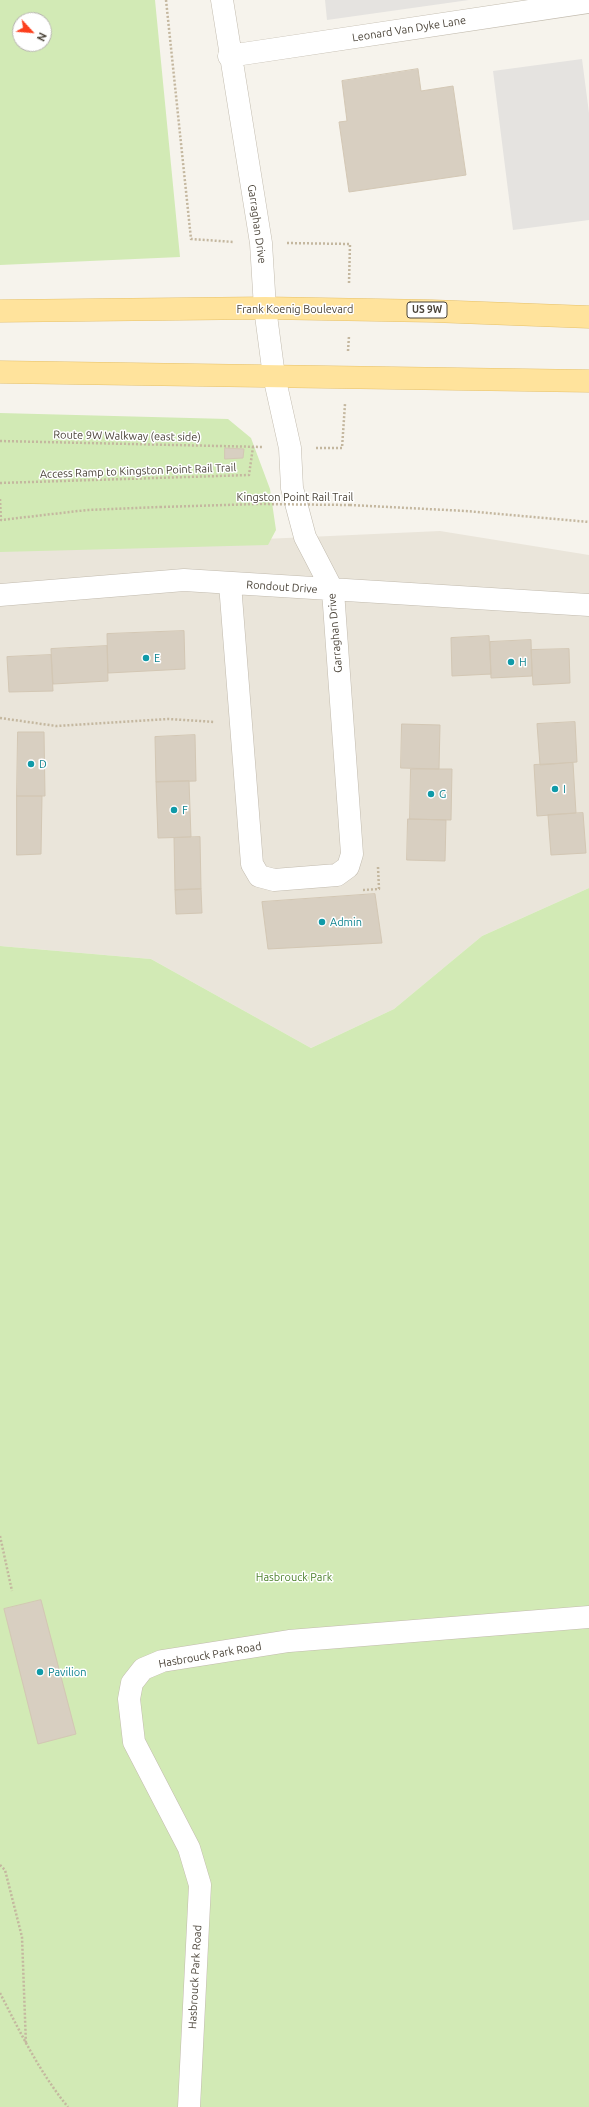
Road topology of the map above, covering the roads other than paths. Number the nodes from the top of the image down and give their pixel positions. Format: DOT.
graph roads {
  1 [pos="222,0"];
  2 [pos="589,2"];
  3 [pos="230,56"];
  4 [pos="265,308"];
  5 [pos="0,311"];
  6 [pos="589,317"];
  7 [pos="0,372"];
  8 [pos="274,376"];
  9 [pos="589,381"];
  10 [pos="230,584"];
  11 [pos="333,591"];
  12 [pos="0,595"];
  13 [pos="589,605"];
  14 [pos="589,1617"];
  15 [pos="189,2107"];
  1 -- 3 [label="street, Garraghan Drive"];
  2 -- 3 [label="street, Leonard Van Dyke Lane"];
  3 -- 4 [label="street, Garraghan Drive"];
  4 -- 5 [label="main road, Frank Koenig Boulevard / US 9W"];
  4 -- 6 [label="main road, Frank Koenig Boulevard / US 9W"];
  4 -- 8 [label="street, Garraghan Drive"];
  7 -- 8 [label="main road"];
  8 -- 9 [label="main road"];
  8 -- 11 [label="street, Garraghan Drive"];
  10 -- 11 [label="street, Rondout Drive"];
  10 -- 11 [label="street, Garraghan Drive"];
  10 -- 12 [label="street, Rondout Drive"];
  11 -- 13 [label="street, Rondout Drive"];
  14 -- 15 [label="street, Hasbrouck Park Road"];
}
